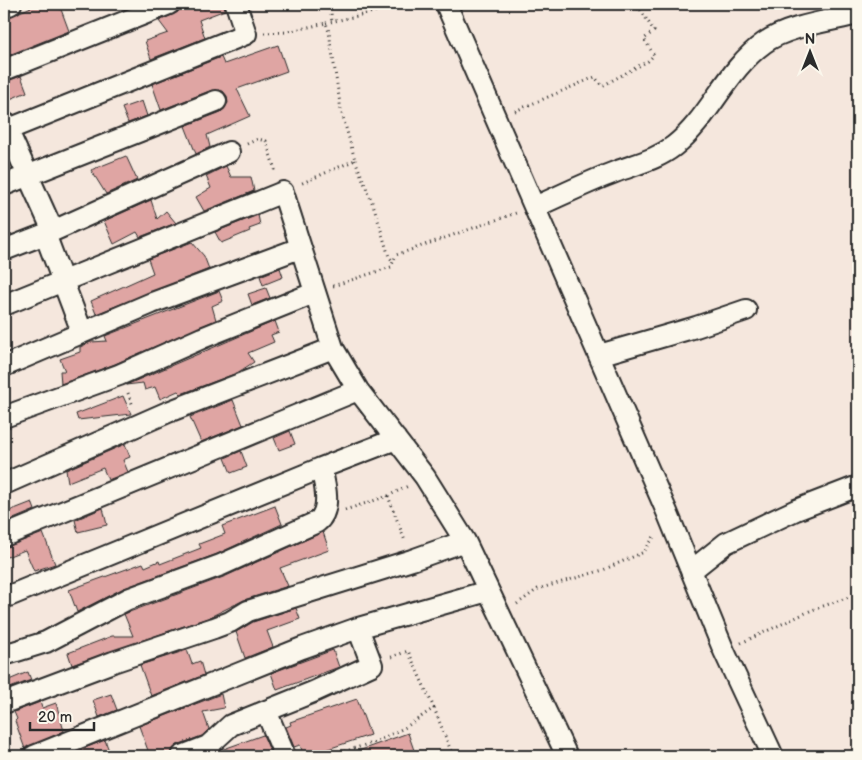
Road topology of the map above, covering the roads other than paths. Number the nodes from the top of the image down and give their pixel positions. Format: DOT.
graph roads {
  1 [pos="11,4"];
  2 [pos="169,4"];
  3 [pos="236,4"];
  4 [pos="446,4"];
  5 [pos="4,7"];
  6 [pos="858,14"];
  7 [pos="4,70"];
  8 [pos="216,101"];
  9 [pos="5,128"];
  10 [pos="229,152"];
  11 [pos="29,176"];
  12 [pos="4,185"];
  13 [pos="535,207"];
  14 [pos="49,232"];
  15 [pos="300,248"];
  16 [pos="4,250"];
  17 [pos="63,281"];
  18 [pos="314,294"];
  19 [pos="4,305"];
  20 [pos="746,310"];
  21 [pos="82,332"];
  22 [pos="333,348"];
  23 [pos="599,355"];
  24 [pos="4,366"];
  25 [pos="358,390"];
  26 [pos="4,417"];
  27 [pos="396,439"];
  28 [pos="321,468"];
  29 [pos="4,484"];
  30 [pos="858,486"];
  31 [pos="4,536"];
  32 [pos="465,541"];
  33 [pos="691,571"];
  34 [pos="488,591"];
  35 [pos="4,598"];
  36 [pos="358,628"];
  37 [pos="4,655"];
  38 [pos="4,703"];
  39 [pos="266,711"];
  40 [pos="34,756"];
  41 [pos="182,756"];
  42 [pos="285,756"];
  43 [pos="567,756"];
  44 [pos="773,756"];
  1 -- 5 [label="street"];
  2 -- 7 [label="street"];
  3 -- 9 [label="street"];
  4 -- 13 [label="street"];
  6 -- 13 [label="street"];
  8 -- 11 [label="street"];
  9 -- 11 [label="street"];
  10 -- 14 [label="street"];
  11 -- 12 [label="street"];
  11 -- 14 [label="street"];
  13 -- 23 [label="street"];
  14 -- 16 [label="street"];
  14 -- 17 [label="street"];
  15 -- 17 [label="street"];
  15 -- 18 [label="street"];
  15 -- 21 [label="street"];
  17 -- 19 [label="street"];
  17 -- 21 [label="street"];
  18 -- 22 [label="street"];
  18 -- 26 [label="street"];
  20 -- 23 [label="street"];
  21 -- 24 [label="street"];
  22 -- 25 [label="street"];
  22 -- 29 [label="street"];
  23 -- 33 [label="street"];
  25 -- 27 [label="street"];
  25 -- 31 [label="street"];
  27 -- 28 [label="street"];
  27 -- 32 [label="street"];
  28 -- 35 [label="street"];
  28 -- 37 [label="street"];
  30 -- 33 [label="street"];
  32 -- 34 [label="street"];
  32 -- 38 [label="street"];
  33 -- 44 [label="street"];
  34 -- 36 [label="street"];
  34 -- 43 [label="street"];
  36 -- 39 [label="street"];
  36 -- 40 [label="street"];
  39 -- 41 [label="street"];
  39 -- 42 [label="street"];
}
